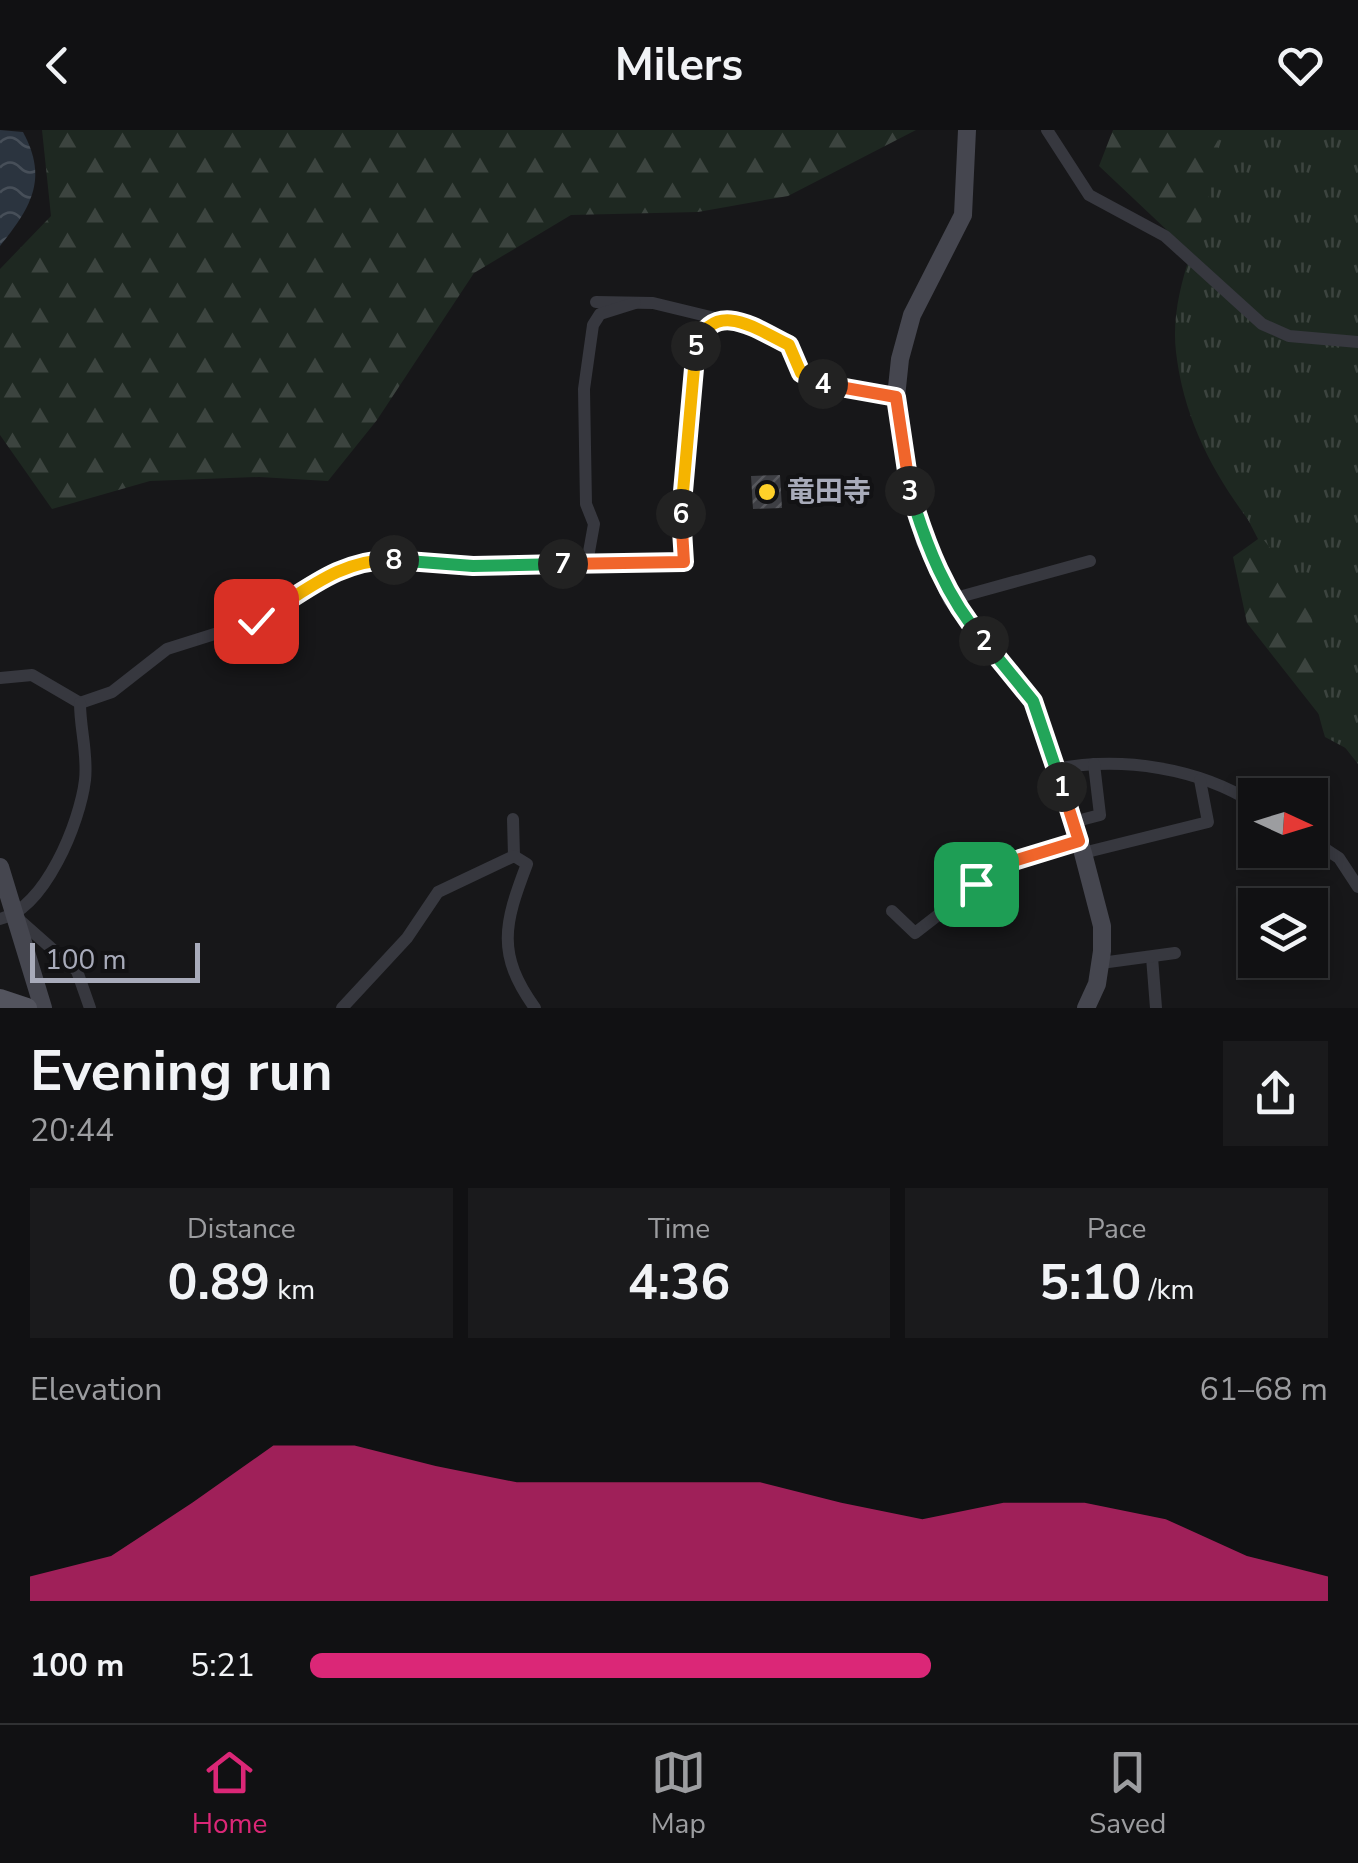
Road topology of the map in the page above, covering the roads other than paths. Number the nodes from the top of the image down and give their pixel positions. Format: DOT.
graph roads {
  1 [pos="966,130"];
  2 [pos="1047,130"];
  3 [pos="596,302"];
  4 [pos="636,303"];
  5 [pos="719,319"];
  6 [pos="1358,342"];
  7 [pos="896,397"];
  8 [pos="1090,561"];
  9 [pos="587,563"];
  10 [pos="952,599"];
  11 [pos="0,678"];
  12 [pos="80,703"];
  13 [pos="1094,764"];
  14 [pos="1056,769"];
  15 [pos="1200,780"];
  16 [pos="1238,792"];
  17 [pos="513,819"];
  18 [pos="1074,822"];
  19 [pos="1081,847"];
  20 [pos="1328,851"];
  21 [pos="514,856"];
  22 [pos="0,867"];
  23 [pos="1358,887"];
  24 [pos="892,911"];
  25 [pos="7,918"];
  26 [pos="1175,953"];
  27 [pos="1152,957"];
  28 [pos="1101,963"];
  29 [pos="0,1000"];
  30 [pos="27,1008"];
  31 [pos="43,1008"];
  32 [pos="90,1008"];
  33 [pos="342,1008"];
  34 [pos="535,1008"];
  35 [pos="1086,1008"];
  36 [pos="1156,1008"];
  1 -- 7 [label="street"];
  2 -- 6 [label="street"];
  3 -- 4 [label="street"];
  4 -- 5 [label="street"];
  4 -- 9 [label="street"];
  5 -- 7 [label="street"];
  5 -- 9 [label="street"];
  7 -- 10 [label="street"];
  8 -- 10 [label="street"];
  9 -- 12 [label="street"];
  10 -- 14 [label="street"];
  11 -- 12 [label="street"];
  12 -- 25 [label="street"];
  13 -- 14 [label="street"];
  13 -- 15 [label="street"];
  13 -- 18 [label="street"];
  14 -- 18 [label="street"];
  15 -- 16 [label="street"];
  15 -- 19 [label="street"];
  17 -- 21 [label="street"];
  18 -- 19 [label="street"];
  19 -- 24 [label="street"];
  19 -- 28 [label="street"];
  20 -- 23 [label="street"];
  21 -- 33 [label="street"];
  21 -- 34 [label="street"];
  22 -- 25 [label="street"];
  25 -- 31 [label="street"];
  25 -- 32 [label="street"];
  26 -- 27 [label="street"];
  27 -- 28 [label="street"];
  27 -- 36 [label="street"];
  28 -- 35 [label="street"];
  29 -- 30 [label="main road"];
}
